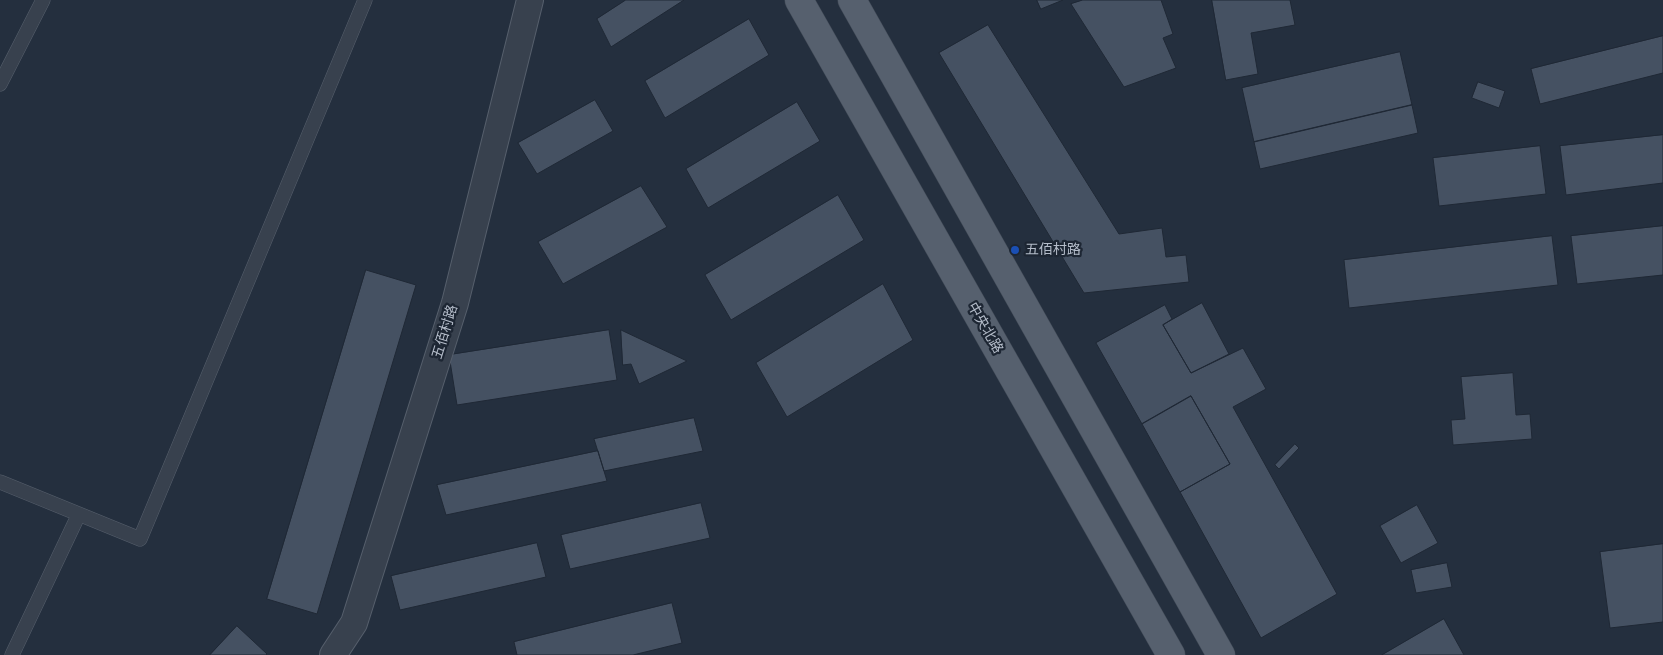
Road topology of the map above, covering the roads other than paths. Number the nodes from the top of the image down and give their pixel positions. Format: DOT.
graph roads {
  1 [pos="43,0"];
  2 [pos="365,0"];
  3 [pos="530,0"];
  4 [pos="799,0"];
  5 [pos="852,0"];
  6 [pos="0,84"];
  7 [pos="0,482"];
  8 [pos="80,514"];
  9 [pos="12,655"];
  10 [pos="334,655"];
  11 [pos="1171,655"];
  12 [pos="1221,655"];
  1 -- 6 [label="lane"];
  2 -- 8 [label="lane"];
  3 -- 10 [label="street, 五佰村路"];
  4 -- 11 [label="main road, 中央北路"];
  5 -- 12 [label="main road"];
  7 -- 8 [label="lane"];
  8 -- 9 [label="lane"];
}
